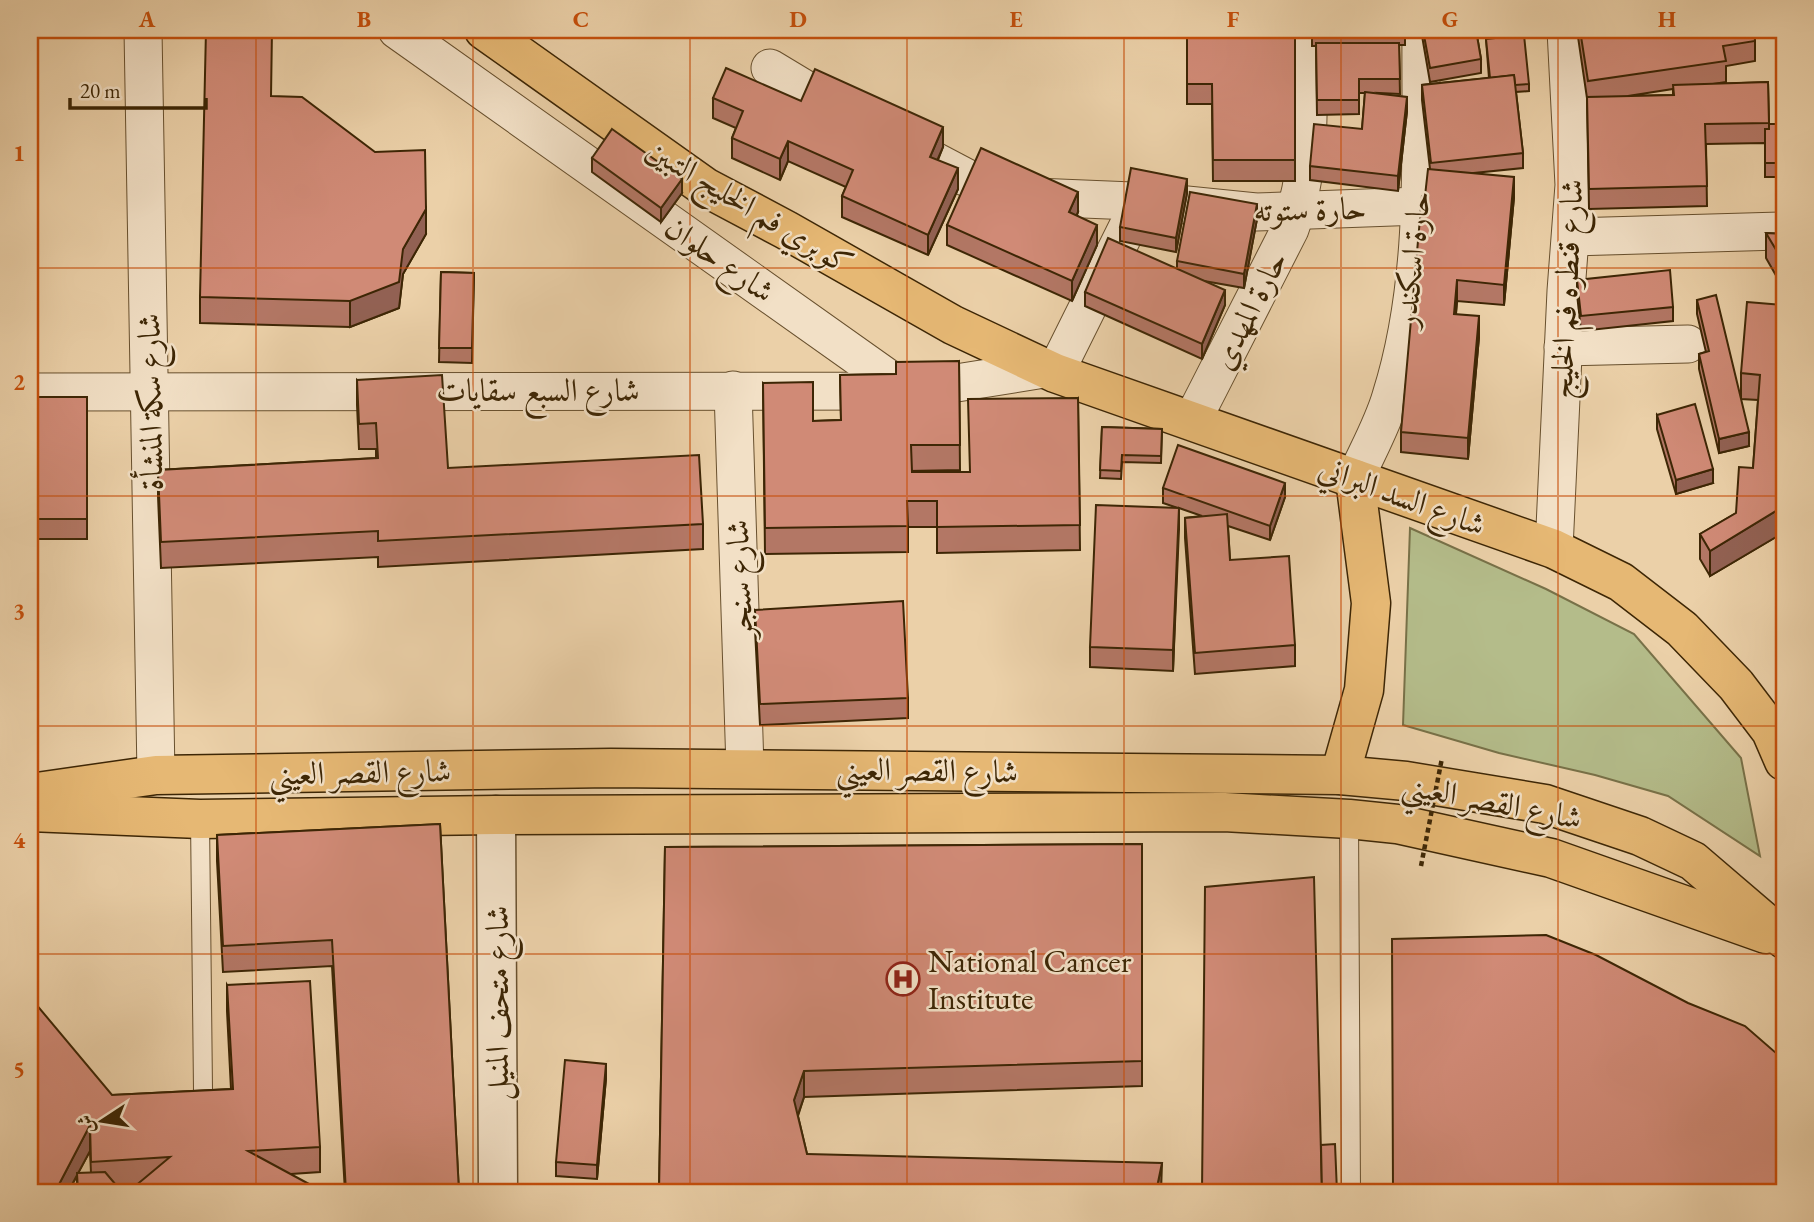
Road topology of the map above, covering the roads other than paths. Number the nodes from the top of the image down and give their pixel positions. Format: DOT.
graph roads {
  1 [pos="143,30"];
  2 [pos="397,30"];
  3 [pos="484,30"];
  4 [pos="1308,30"];
  5 [pos="1421,30"];
  6 [pos="1566,30"];
  7 [pos="770,68"];
  8 [pos="1140,202"];
  9 [pos="1420,206"];
  10 [pos="1297,210"];
  11 [pos="1784,231"];
  12 [pos="1571,237"];
  13 [pos="953,326"];
  14 [pos="1688,344"];
  15 [pos="1563,347"];
  16 [pos="1049,371"];
  17 [pos="733,390"];
  18 [pos="30,391"];
  19 [pos="149,391"];
  20 [pos="906,391"];
  21 [pos="1192,421"];
  22 [pos="1355,479"];
  23 [pos="1554,549"];
  24 [pos="1784,761"];
  25 [pos="745,768"];
  26 [pos="156,775"];
  27 [pos="1340,775"];
  28 [pos="30,793"];
  29 [pos="30,812"];
  30 [pos="496,815"];
  31 [pos="200,819"];
  32 [pos="1349,819"];
  33 [pos="1784,940"];
  34 [pos="203,1090"];
  35 [pos="498,1192"];
  36 [pos="1351,1192"];
  1 -- 19 [label="street, شارع سكة المنشأة"];
  2 -- 20 [label="street, شارع حلوان"];
  3 -- 13 [label="main road, كوبري فم الخليج التبين"];
  4 -- 10 [label="street, حارة المهدي"];
  5 -- 9 [label="street, حارة اسكندر"];
  6 -- 12 [label="street, شارع قنطره فم الخليج"];
  7 -- 8 [label="street, حارة ستوته"];
  8 -- 10 [label="street, حارة ستوته"];
  8 -- 16 [label="street"];
  9 -- 10 [label="street, حارة ستوته"];
  9 -- 22 [label="street, حارة اسكندر"];
  10 -- 21 [label="street, حارة المهدي"];
  11 -- 12 [label="street"];
  12 -- 15 [label="street, شارع قنطره فم الخليج"];
  13 -- 16 [label="main road, شارع السد البراني"];
  14 -- 15 [label="street"];
  15 -- 23 [label="street, شارع قنطره فم الخليج"];
  16 -- 20 [label="street, شارع السبع سقايات"];
  16 -- 21 [label="main road, شارع السد البراني"];
  17 -- 19 [label="street, شارع السبع سقايات"];
  17 -- 20 [label="street, شارع السبع سقايات"];
  17 -- 25 [label="street, شارع سنجر"];
  18 -- 19 [label="street, شارع السبع سقايات"];
  19 -- 26 [label="street, شارع سكة المنشأة"];
  21 -- 22 [label="main road, شارع السد البراني"];
  22 -- 23 [label="main road, شارع السد البراني"];
  22 -- 27 [label="main road"];
  23 -- 24 [label="main road, شارع السد البراني"];
  25 -- 26 [label="main road, شارع القصر العيني"];
  25 -- 27 [label="main road, شارع القصر العيني"];
  26 -- 28 [label="main road, شارع القصر العيني"];
  27 -- 33 [label="main road, شارع القصر العيني"];
  29 -- 31 [label="main road, شارع القصر العيني"];
  30 -- 31 [label="main road, شارع القصر العيني"];
  30 -- 32 [label="main road, شارع القصر العيني"];
  30 -- 35 [label="street, شارع متحف المنيل"];
  31 -- 34 [label="lane"];
  32 -- 33 [label="main road, شارع القصر العيني"];
  32 -- 36 [label="lane"];
}
